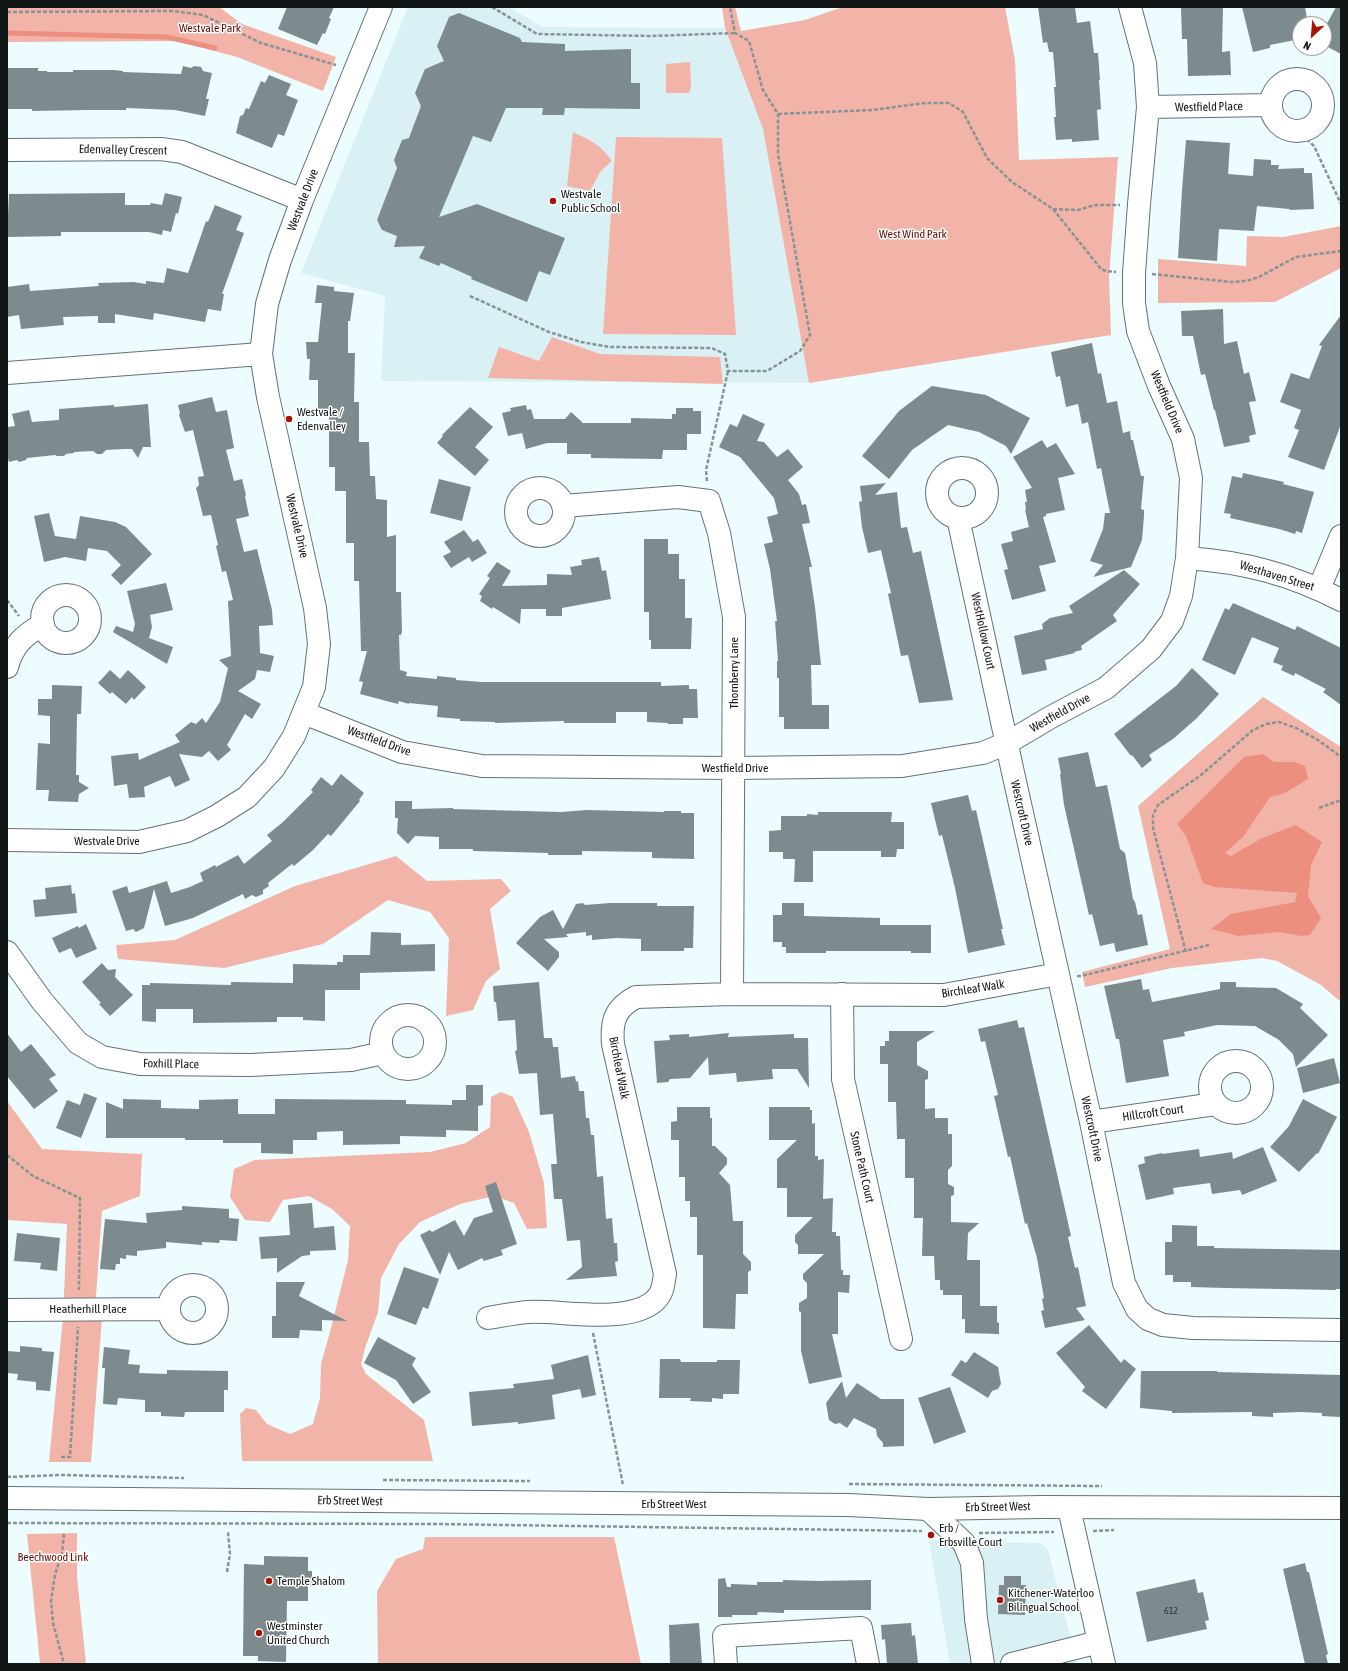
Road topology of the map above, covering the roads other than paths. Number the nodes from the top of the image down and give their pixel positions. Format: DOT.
graph roads {
  1 [pos="381,7"];
  2 [pos="1130,7"];
  3 [pos="1270,105"];
  4 [pos="1148,107"];
  5 [pos="7,150"];
  6 [pos="302,200"];
  7 [pos="261,354"];
  8 [pos="7,373"];
  9 [pos="563,506"];
  10 [pos="958,518"];
  11 [pos="1341,536"];
  12 [pos="1186,558"];
  13 [pos="1319,589"];
  14 [pos="1341,600"];
  15 [pos="43,624"];
  16 [pos="7,667"];
  17 [pos="304,713"];
  18 [pos="1007,744"];
  19 [pos="734,768"];
  20 [pos="7,840"];
  21 [pos="7,952"];
  22 [pos="1058,974"];
  23 [pos="732,994"];
  24 [pos="842,994"];
  25 [pos="383,1053"];
  26 [pos="1215,1104"];
  27 [pos="1091,1122"];
  28 [pos="169,1309"];
  29 [pos="7,1310"];
  30 [pos="488,1318"];
  31 [pos="1341,1330"];
  32 [pos="901,1338"];
  33 [pos="7,1498"];
  34 [pos="1069,1508"];
  35 [pos="1341,1508"];
  36 [pos="928,1509"];
  37 [pos="1099,1642"];
  38 [pos="726,1664"];
  39 [pos="868,1664"];
  40 [pos="983,1664"];
  41 [pos="1012,1664"];
  42 [pos="1104,1664"];
  1 -- 6 [label="street, Westvale Drive"];
  2 -- 4 [label="street, Westfield Drive"];
  3 -- 3 [label="street"];
  3 -- 4 [label="street, Westfield Place"];
  4 -- 12 [label="street, Westfield Drive"];
  5 -- 6 [label="street, Edenvalley Crescent"];
  6 -- 7 [label="street, Westvale Drive"];
  7 -- 8 [label="street"];
  7 -- 17 [label="street, Westvale Drive"];
  9 -- 19 [label="street, Thornberry Lane"];
  10 -- 18 [label="street, WestHollow Court"];
  11 -- 13 [label="street"];
  12 -- 13 [label="street, Westhaven Street"];
  12 -- 18 [label="street, Westfield Drive"];
  13 -- 14 [label="street, Westhaven Street"];
  15 -- 16 [label="street"];
  17 -- 19 [label="street, Westfield Drive"];
  17 -- 20 [label="street, Westvale Drive"];
  18 -- 19 [label="street, Westfield Drive"];
  18 -- 22 [label="street, Westcroft Drive"];
  19 -- 23 [label="street, Thornberry Lane"];
  21 -- 25 [label="street, Foxhill Place"];
  22 -- 24 [label="street, Birchleaf Walk"];
  22 -- 27 [label="street, Westcroft Drive"];
  23 -- 24 [label="street, Birchleaf Walk"];
  23 -- 30 [label="street, Birchleaf Walk"];
  24 -- 32 [label="street, Stone Path Court"];
  26 -- 27 [label="street, Hillcroft Court"];
  27 -- 31 [label="street, Westcroft Drive"];
  28 -- 29 [label="street, Heatherhill Place"];
  33 -- 36 [label="street, Erb Street West"];
  34 -- 35 [label="street, Erb Street West"];
  34 -- 36 [label="street, Erb Street West"];
  34 -- 37 [label="street"];
  36 -- 40 [label="street"];
  37 -- 41 [label="street"];
  37 -- 42 [label="street"];
  38 -- 39 [label="street"];
}
